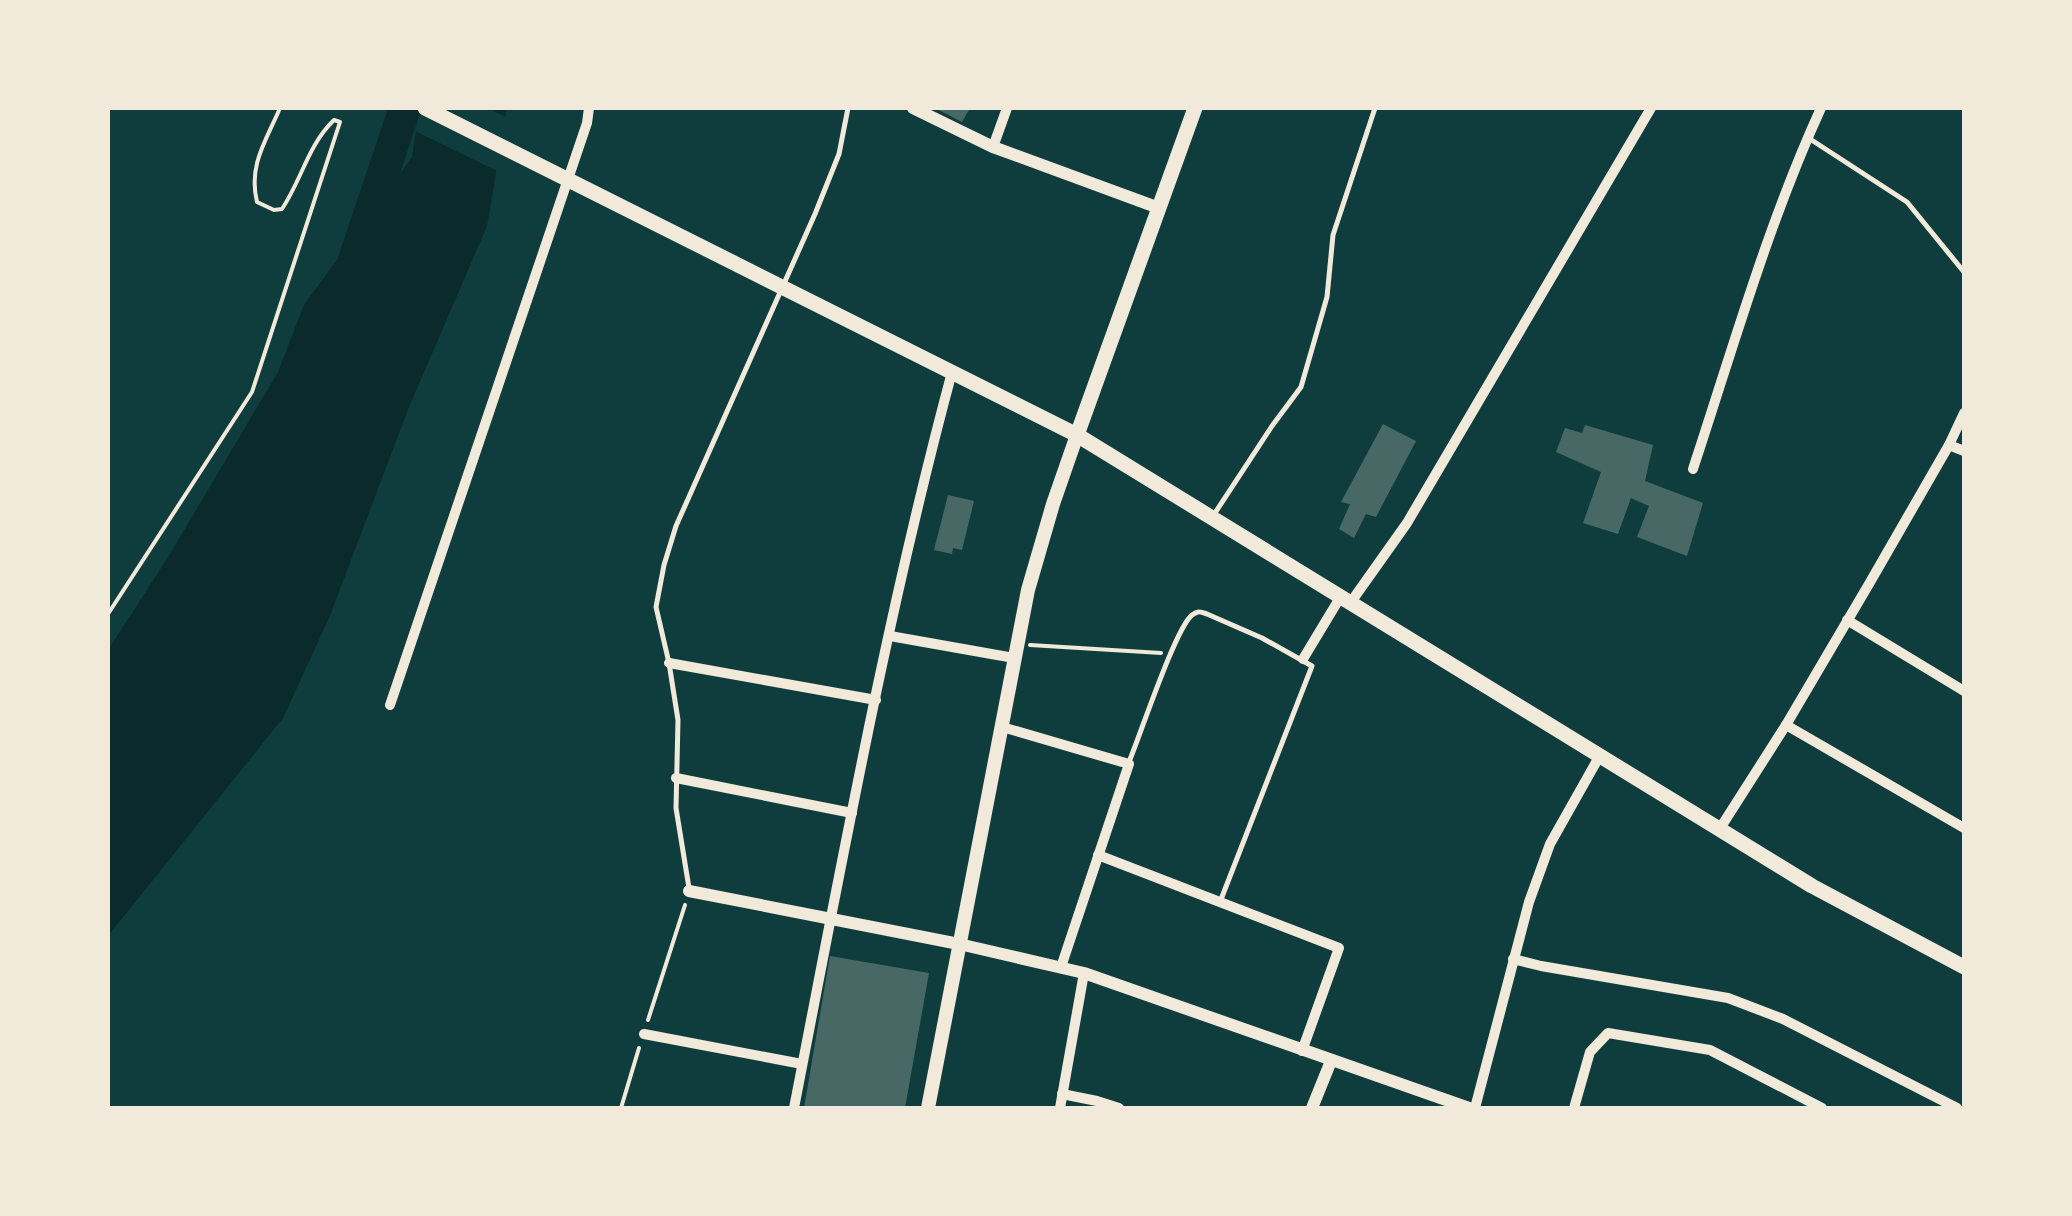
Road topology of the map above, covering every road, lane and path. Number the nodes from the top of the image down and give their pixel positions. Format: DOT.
graph roads {
  1 [pos="280,108"];
  2 [pos="426,108"];
  3 [pos="589,108"];
  4 [pos="848,108"];
  5 [pos="913,108"];
  6 [pos="1007,108"];
  7 [pos="1196,108"];
  8 [pos="1376,108"];
  9 [pos="1651,108"];
  10 [pos="1820,108"];
  11 [pos="1807,137"];
  12 [pos="994,147"];
  13 [pos="568,180"];
  14 [pos="1159,208"];
  15 [pos="1964,272"];
  16 [pos="784,287"];
  17 [pos="952,372"];
  18 [pos="1964,413"];
  19 [pos="1076,435"];
  20 [pos="1949,445"];
  21 [pos="1964,451"];
  22 [pos="1693,468"];
  23 [pos="1212,516"];
  24 [pos="1346,599"];
  25 [pos="108,614"];
  26 [pos="1847,620"];
  27 [pos="890,636"];
  28 [pos="1015,651"];
  29 [pos="1170,656"];
  30 [pos="1303,660"];
  31 [pos="669,663"];
  32 [pos="1964,691"];
  33 [pos="876,700"];
  34 [pos="390,704"];
  35 [pos="1786,725"];
  36 [pos="1002,727"];
  37 [pos="1599,757"];
  38 [pos="1129,764"];
  39 [pos="676,778"];
  40 [pos="852,814"];
  41 [pos="1964,828"];
  42 [pos="1719,830"];
  43 [pos="1098,856"];
  44 [pos="690,891"];
  45 [pos="1220,902"];
  46 [pos="830,919"];
  47 [pos="959,944"];
  48 [pos="1513,960"];
  49 [pos="1964,966"];
  50 [pos="1060,968"];
  51 [pos="1084,973"];
  52 [pos="644,1034"];
  53 [pos="1302,1051"];
  54 [pos="1331,1060"];
  55 [pos="802,1064"];
  56 [pos="1062,1094"];
  57 [pos="622,1108"];
  58 [pos="794,1108"];
  59 [pos="928,1108"];
  60 [pos="1060,1108"];
  61 [pos="1119,1108"];
  62 [pos="1312,1108"];
  63 [pos="1472,1108"];
  64 [pos="1574,1108"];
  65 [pos="1822,1108"];
  66 [pos="1957,1108"];
  1 -- 25 [label="path"];
  2 -- 13 [label="main road"];
  3 -- 13 [label="street"];
  4 -- 16 [label="lane"];
  5 -- 12 [label="street"];
  6 -- 12 [label="street"];
  7 -- 14 [label="main road"];
  8 -- 23 [label="lane"];
  9 -- 24 [label="street"];
  10 -- 11 [label="street"];
  11 -- 15 [label="lane"];
  11 -- 22 [label="street"];
  12 -- 14 [label="street"];
  13 -- 16 [label="main road"];
  13 -- 34 [label="street"];
  14 -- 19 [label="main road"];
  16 -- 17 [label="main road"];
  16 -- 31 [label="lane"];
  17 -- 19 [label="main road"];
  17 -- 27 [label="street"];
  18 -- 20 [label="street"];
  19 -- 23 [label="main road"];
  19 -- 28 [label="main road"];
  20 -- 21 [label="street"];
  20 -- 26 [label="street"];
  23 -- 24 [label="main road"];
  24 -- 30 [label="street"];
  24 -- 37 [label="main road"];
  26 -- 32 [label="street"];
  26 -- 35 [label="street"];
  27 -- 28 [label="street"];
  27 -- 33 [label="street"];
  28 -- 29 [label="path"];
  28 -- 36 [label="main road"];
  29 -- 30 [label="lane"];
  29 -- 38 [label="lane"];
  30 -- 45 [label="lane"];
  31 -- 33 [label="street"];
  31 -- 39 [label="lane"];
  33 -- 40 [label="street"];
  35 -- 41 [label="street"];
  35 -- 42 [label="street"];
  36 -- 38 [label="street"];
  36 -- 47 [label="main road"];
  37 -- 42 [label="main road"];
  37 -- 48 [label="street"];
  38 -- 43 [label="street"];
  39 -- 40 [label="street"];
  39 -- 44 [label="lane"];
  40 -- 46 [label="street"];
  42 -- 49 [label="main road"];
  43 -- 45 [label="street"];
  43 -- 50 [label="street"];
  44 -- 46 [label="street"];
  44 -- 52 [label="path"];
  45 -- 53 [label="street"];
  46 -- 47 [label="street"];
  46 -- 55 [label="street"];
  47 -- 50 [label="street"];
  47 -- 59 [label="main road"];
  48 -- 63 [label="street"];
  48 -- 66 [label="street"];
  50 -- 51 [label="street"];
  51 -- 53 [label="street"];
  51 -- 56 [label="street"];
  52 -- 55 [label="street"];
  52 -- 57 [label="path"];
  53 -- 54 [label="street"];
  54 -- 62 [label="street"];
  54 -- 63 [label="street"];
  55 -- 58 [label="street"];
  56 -- 60 [label="street"];
  56 -- 61 [label="street"];
  64 -- 65 [label="street"];
}
